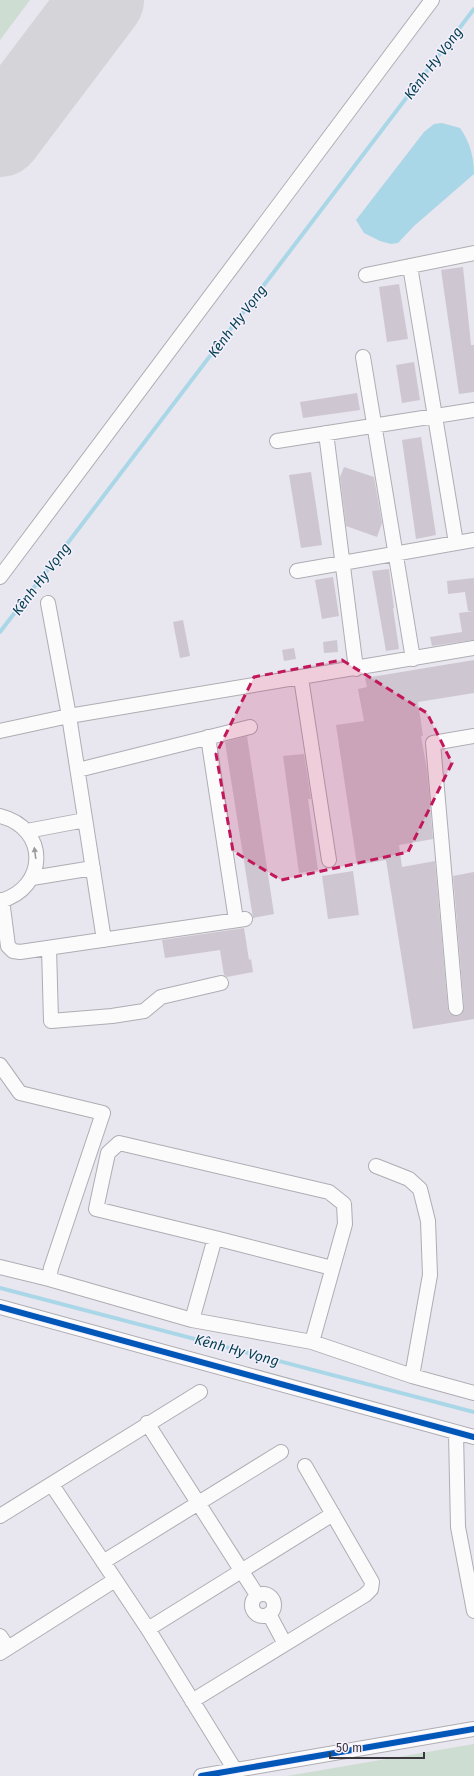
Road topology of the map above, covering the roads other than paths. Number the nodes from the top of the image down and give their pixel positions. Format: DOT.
graph roads {
  1 [pos="432,0"];
  2 [pos="474,253"];
  3 [pos="410,266"];
  4 [pos="366,275"];
  5 [pos="363,357"];
  6 [pos="474,410"];
  7 [pos="435,416"];
  8 [pos="374,425"];
  9 [pos="326,433"];
  10 [pos="277,441"];
  11 [pos="474,540"];
  12 [pos="456,543"];
  13 [pos="396,554"];
  14 [pos="342,563"];
  15 [pos="297,571"];
  16 [pos="0,577"];
  17 [pos="48,603"];
  18 [pos="474,648"];
  19 [pos="413,659"];
  20 [pos="356,669"];
  21 [pos="301,678"];
  22 [pos="69,716"];
  23 [pos="250,727"];
  24 [pos="0,731"];
  25 [pos="474,736"];
  26 [pos="208,737"];
  27 [pos="78,770"];
  28 [pos="0,816"];
  29 [pos="85,820"];
  30 [pos="27,831"];
  31 [pos="329,860"];
  32 [pos="93,868"];
  33 [pos="32,878"];
  34 [pos="1,901"];
  35 [pos="104,940"];
  36 [pos="49,948"];
  37 [pos="221,983"];
  38 [pos="456,1008"];
  39 [pos="0,1065"];
  40 [pos="376,1166"];
  41 [pos="215,1238"];
  42 [pos="0,1267"];
  43 [pos="332,1268"];
  44 [pos="49,1279"];
  45 [pos="0,1306"];
  46 [pos="192,1320"];
  47 [pos="312,1342"];
  48 [pos="412,1376"];
  49 [pos="200,1392"];
  50 [pos="474,1393"];
  51 [pos="147,1424"];
  52 [pos="456,1433"];
  53 [pos="474,1437"];
  54 [pos="281,1452"];
  55 [pos="305,1466"];
  56 [pos="52,1485"];
  57 [pos="197,1504"];
  58 [pos="333,1514"];
  59 [pos="0,1516"];
  60 [pos="103,1562"];
  61 [pos="241,1572"];
  62 [pos="115,1580"];
  63 [pos="474,1611"];
  64 [pos="148,1629"];
  65 [pos="285,1644"];
  66 [pos="3,1646"];
  67 [pos="192,1701"];
  68 [pos="474,1729"];
  69 [pos="235,1770"];
  70 [pos="201,1776"];
  1 -- 16 [label="street"];
  2 -- 3 [label="street"];
  3 -- 4 [label="street"];
  3 -- 7 [label="street"];
  5 -- 8 [label="street"];
  6 -- 7 [label="street"];
  7 -- 8 [label="street"];
  7 -- 12 [label="street"];
  8 -- 9 [label="street"];
  8 -- 13 [label="street"];
  9 -- 10 [label="street"];
  9 -- 14 [label="street"];
  11 -- 12 [label="street"];
  12 -- 13 [label="street"];
  13 -- 14 [label="street"];
  13 -- 19 [label="street"];
  14 -- 15 [label="street"];
  14 -- 20 [label="street"];
  17 -- 22 [label="street"];
  18 -- 19 [label="street"];
  19 -- 20 [label="street"];
  20 -- 21 [label="street"];
  21 -- 22 [label="street"];
  21 -- 31 [label="street"];
  22 -- 24 [label="street"];
  22 -- 27 [label="street"];
  23 -- 26 [label="street"];
  25 -- 38 [label="street"];
  26 -- 27 [label="street"];
  26 -- 35 [label="street"];
  27 -- 29 [label="street"];
  28 -- 30 [label="street"];
  29 -- 30 [label="street"];
  29 -- 32 [label="street"];
  33 -- 30 [label="street, one-way"];
  32 -- 33 [label="street"];
  32 -- 35 [label="street"];
  33 -- 34 [label="street"];
  34 -- 36 [label="street"];
  35 -- 36 [label="street"];
  36 -- 37 [label="street"];
  39 -- 44 [label="street"];
  40 -- 48 [label="street"];
  41 -- 43 [label="street"];
  41 -- 43 [label="street"];
  41 -- 46 [label="street"];
  42 -- 44 [label="street"];
  43 -- 47 [label="street"];
  44 -- 46 [label="street"];
  45 -- 52 [label="street"];
  46 -- 47 [label="street"];
  47 -- 48 [label="street"];
  48 -- 50 [label="street"];
  49 -- 51 [label="street"];
  51 -- 56 [label="street"];
  51 -- 57 [label="street"];
  52 -- 53 [label="street"];
  52 -- 63 [label="street"];
  54 -- 57 [label="street"];
  55 -- 58 [label="street"];
  56 -- 59 [label="street"];
  56 -- 60 [label="street"];
  57 -- 60 [label="street"];
  57 -- 61 [label="street"];
  58 -- 61 [label="street"];
  58 -- 65 [label="street"];
  60 -- 62 [label="street"];
  61 -- 64 [label="street"];
  61 -- 65 [label="street"];
  62 -- 64 [label="street"];
  62 -- 66 [label="street"];
  64 -- 67 [label="street"];
  65 -- 67 [label="street"];
  67 -- 69 [label="street"];
  68 -- 69 [label="street"];
  69 -- 70 [label="street"];
}
